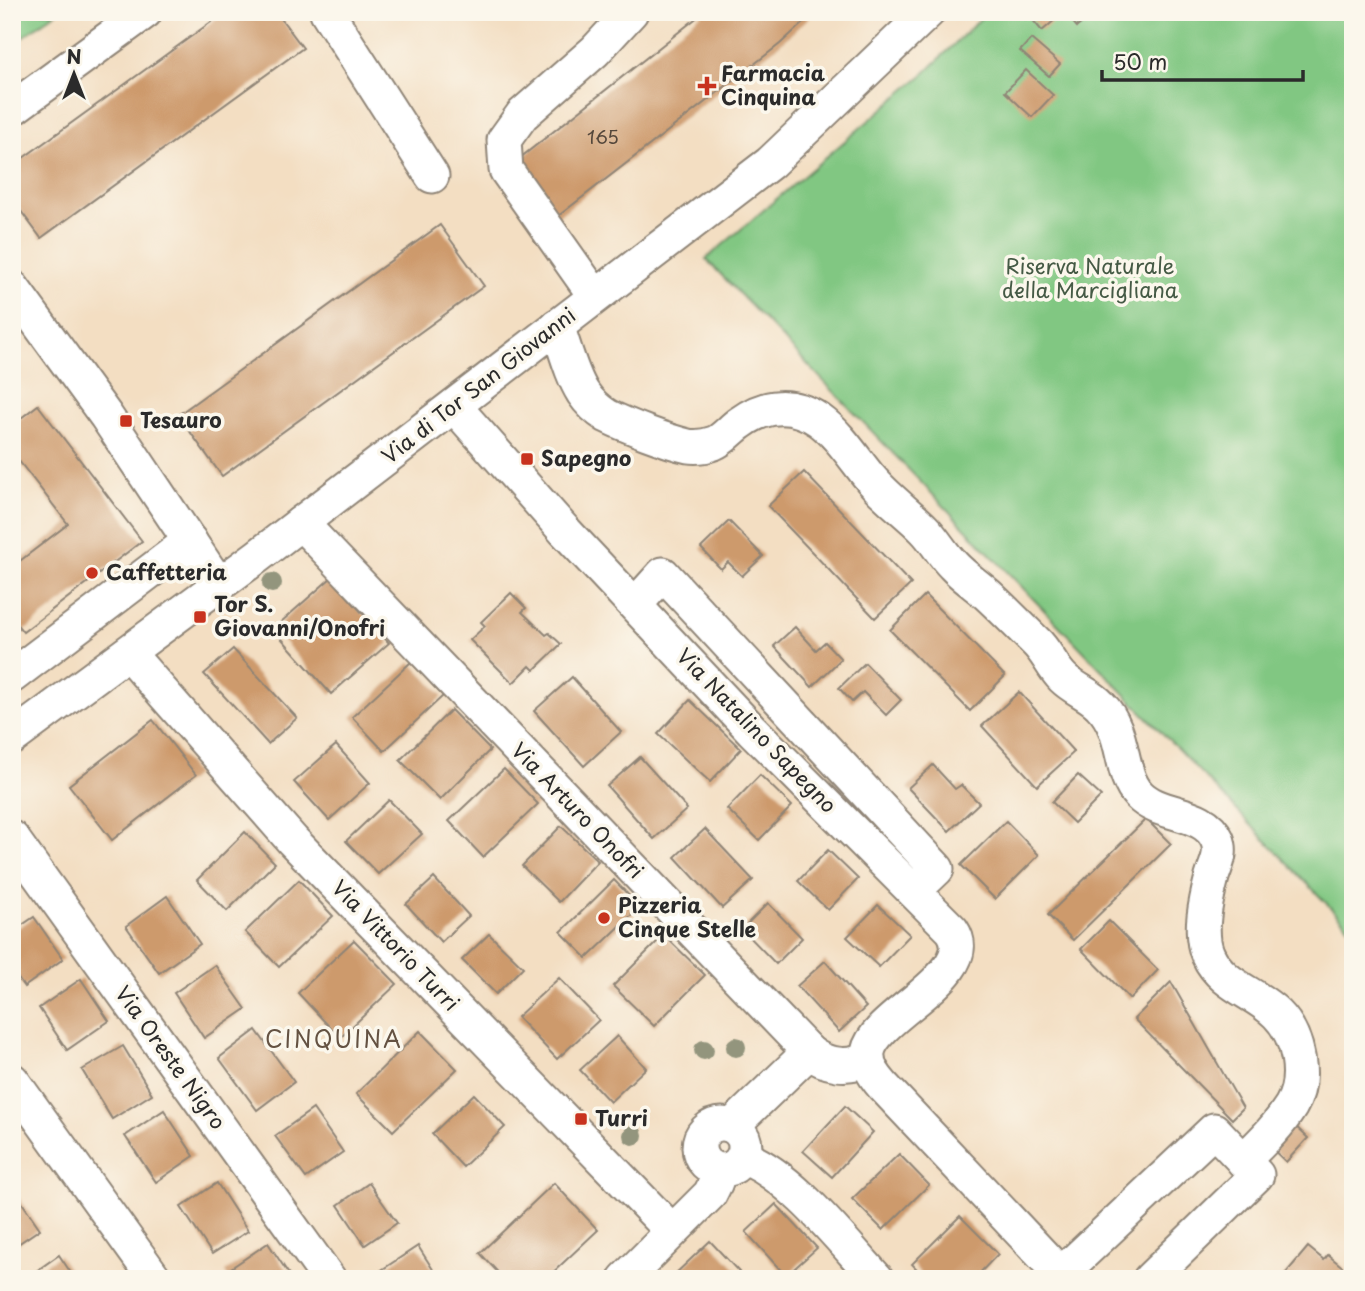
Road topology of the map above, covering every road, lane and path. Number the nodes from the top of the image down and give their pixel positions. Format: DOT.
graph roads {
  1 [pos="145,12"];
  2 [pos="327,12"];
  3 [pos="631,12"];
  4 [pos="928,12"];
  5 [pos="894,24"];
  6 [pos="12,109"];
  7 [pos="432,176"];
  8 [pos="12,287"];
  9 [pos="595,296"];
  10 [pos="557,326"];
  11 [pos="454,406"];
  12 [pos="301,523"];
  13 [pos="190,541"];
  14 [pos="219,585"];
  15 [pos="128,653"];
  16 [pos="12,676"];
  17 [pos="12,738"];
  18 [pos="12,838"];
  19 [pos="809,1052"];
  20 [pos="868,1058"];
  21 [pos="12,1080"];
  22 [pos="1243,1161"];
  23 [pos="730,1163"];
  24 [pos="672,1231"];
  25 [pos="1063,1276"];
  26 [pos="155,1279"];
  27 [pos="328,1279"];
  28 [pos="625,1279"];
  29 [pos="877,1279"];
  30 [pos="1150,1279"];
  1 -- 6 [label="street"];
  2 -- 7 [label="street"];
  3 -- 9 [label="street"];
  4 -- 5 [label="street, Via di Tor San Giovanni"];
  5 -- 9 [label="street, Via di Tor San Giovanni"];
  8 -- 13 [label="street"];
  9 -- 10 [label="street, Via di Tor San Giovanni"];
  10 -- 11 [label="street, Via di Tor San Giovanni"];
  10 -- 22 [label="street"];
  11 -- 12 [label="street, Via di Tor San Giovanni"];
  11 -- 20 [label="street, Via Natalino Sapegno"];
  12 -- 14 [label="street, Via di Tor San Giovanni"];
  12 -- 19 [label="street, Via Arturo Onofri"];
  13 -- 14 [label="street"];
  13 -- 16 [label="street"];
  14 -- 15 [label="street, Via di Tor San Giovanni"];
  15 -- 17 [label="street, Via di Tor San Giovanni"];
  15 -- 24 [label="street, Via Vittorio Turri"];
  18 -- 27 [label="street, Via Oreste Nigro"];
  19 -- 20 [label="street"];
  19 -- 23 [label="street"];
  20 -- 25 [label="street"];
  21 -- 26 [label="street"];
  22 -- 25 [label="street"];
  22 -- 30 [label="street"];
  23 -- 24 [label="street"];
  23 -- 29 [label="street"];
  24 -- 28 [label="street"];
}
